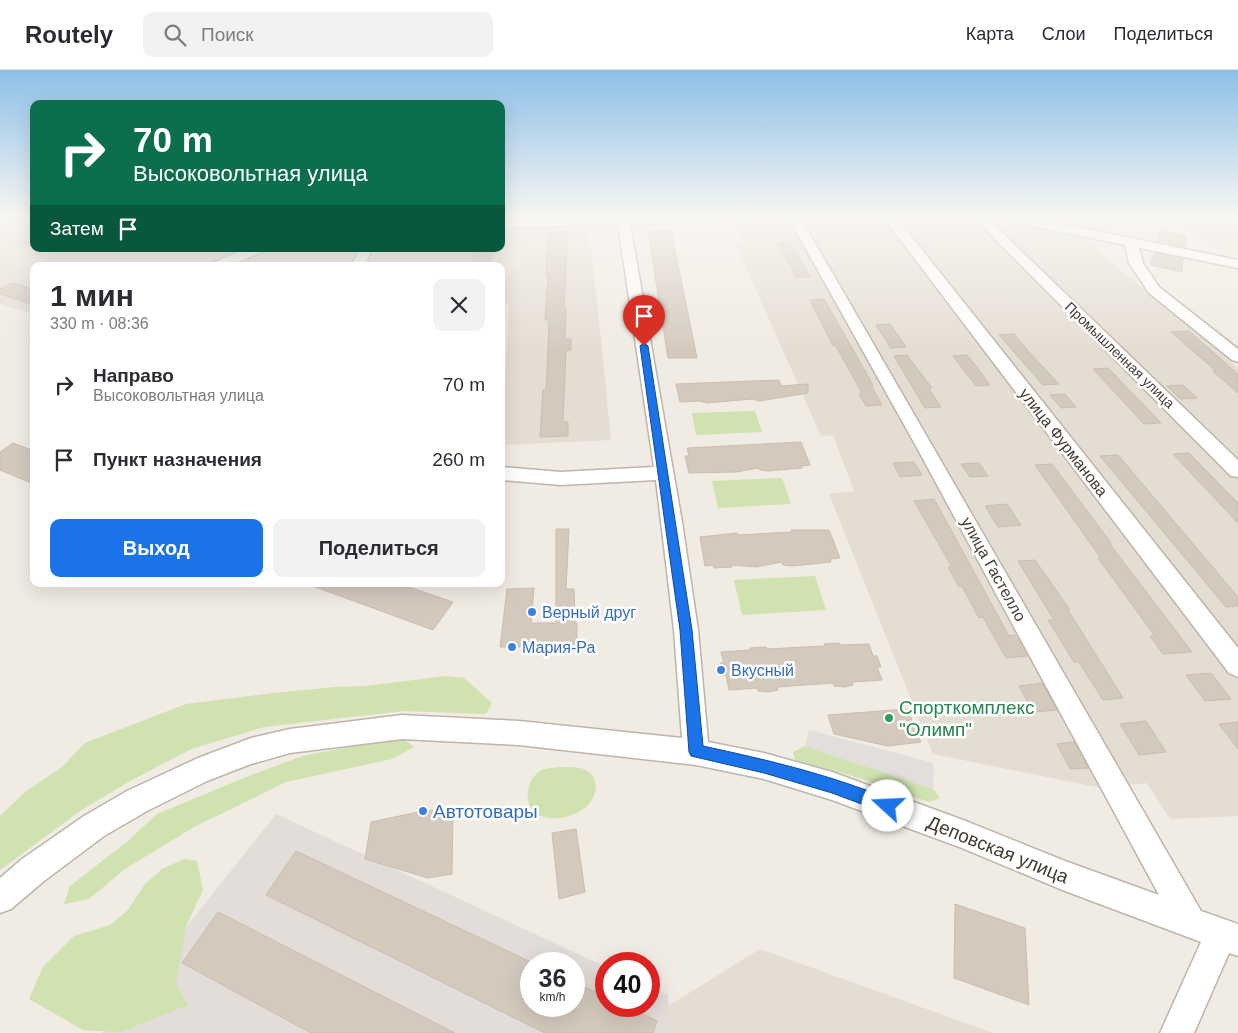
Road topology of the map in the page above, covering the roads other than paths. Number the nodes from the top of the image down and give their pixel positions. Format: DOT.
graph roads {
  1 [pos="630,262"];
  2 [pos="820,262"];
  3 [pos="924,262"];
  4 [pos="1025,262"];
  5 [pos="1136,262"];
  6 [pos="1238,357"];
  7 [pos="1238,472"];
  8 [pos="664,473"];
  9 [pos="505,474"];
  10 [pos="1238,666"];
  11 [pos="696,752"];
  12 [pos="0,898"];
  13 [pos="1191,922"];
  14 [pos="1230,937"];
  15 [pos="1177,1033"];
  1 -- 8 [label="street"];
  2 -- 13 [label="street, улица Гастелло"];
  3 -- 10 [label="street, улица Фурманова"];
  4 -- 7 [label="street, Промышленная улица"];
  5 -- 6 [label="street"];
  8 -- 9 [label="street"];
  8 -- 11 [label="street"];
  11 -- 12 [label="street, Деповская улица"];
  11 -- 13 [label="street, Деповская улица"];
  13 -- 14 [label="street, Деповская улица"];
  14 -- 15 [label="street"];
}
